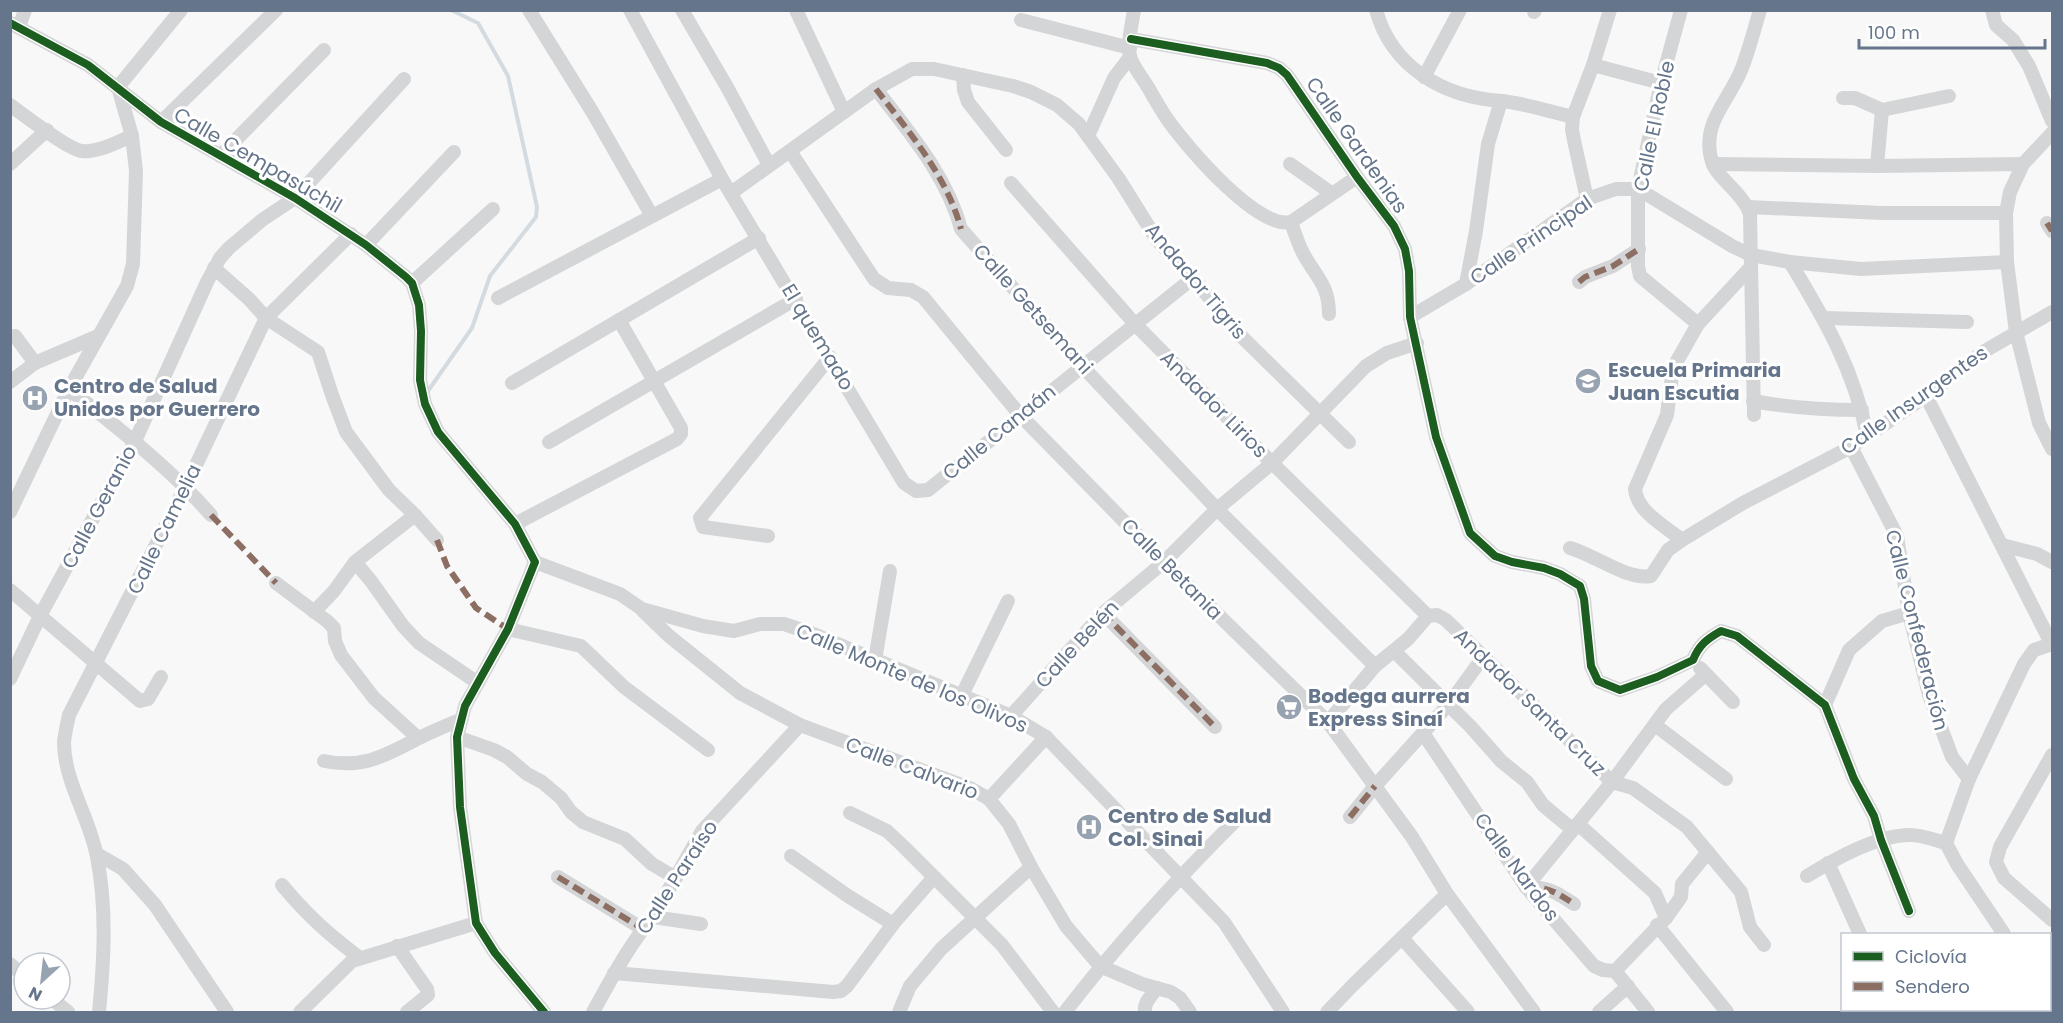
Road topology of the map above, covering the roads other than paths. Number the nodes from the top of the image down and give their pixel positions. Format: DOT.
graph roads {
  1 [pos="25,10"];
  2 [pos="181,10"];
  3 [pos="276,10"];
  4 [pos="529,10"];
  5 [pos="630,10"];
  6 [pos="682,10"];
  7 [pos="796,10"];
  8 [pos="1134,10"];
  9 [pos="1376,10"];
  10 [pos="1460,10"];
  11 [pos="1610,10"];
  12 [pos="1681,10"];
  13 [pos="1760,10"];
  14 [pos="1992,10"];
  15 [pos="1022,20"];
  16 [pos="14,25"];
  17 [pos="1131,48"];
  18 [pos="324,50"];
  19 [pos="1593,65"];
  20 [pos="963,75"];
  21 [pos="1424,77"];
  22 [pos="404,78"];
  23 [pos="1661,82"];
  24 [pos="118,87"];
  25 [pos="876,89"];
  26 [pos="1949,96"];
  27 [pos="1843,98"];
  28 [pos="1502,101"];
  29 [pos="10,105"];
  30 [pos="1882,110"];
  31 [pos="844,112"];
  32 [pos="1573,117"];
  33 [pos="161,122"];
  34 [pos="2052,122"];
  35 [pos="47,130"];
  36 [pos="2052,133"];
  37 [pos="132,136"];
  38 [pos="1088,136"];
  39 [pos="1006,150"];
  40 [pos="790,151"];
  41 [pos="454,152"];
  42 [pos="220,156"];
  43 [pos="10,164"];
  44 [pos="1290,164"];
  45 [pos="1713,164"];
  46 [pos="2023,164"];
  47 [pos="769,165"];
  48 [pos="1877,166"];
  49 [pos="1357,177"];
  50 [pos="722,179"];
  51 [pos="1011,183"];
  52 [pos="1638,189"];
  53 [pos="731,193"];
  54 [pos="1330,193"];
  55 [pos="295,198"];
  56 [pos="1587,199"];
  57 [pos="1748,207"];
  58 [pos="493,209"];
  59 [pos="2006,213"];
  60 [pos="652,216"];
  61 [pos="1290,222"];
  62 [pos="351,234"];
  63 [pos="759,238"];
  64 [pos="366,245"];
  65 [pos="1639,249"];
  66 [pos="1750,262"];
  67 [pos="1790,262"];
  68 [pos="2007,262"];
  69 [pos="214,268"];
  70 [pos="1192,278"];
  71 [pos="1579,282"];
  72 [pos="412,283"];
  73 [pos="1466,284"];
  74 [pos="498,298"];
  75 [pos="796,299"];
  76 [pos="2052,312"];
  77 [pos="1329,314"];
  78 [pos="1410,317"];
  79 [pos="266,318"];
  80 [pos="1824,318"];
  81 [pos="619,320"];
  82 [pos="1967,322"];
  83 [pos="1135,324"];
  84 [pos="1698,324"];
  85 [pos="2016,332"];
  86 [pos="15,336"];
  87 [pos="98,336"];
  88 [pos="1417,343"];
  89 [pos="830,357"];
  90 [pos="35,363"];
  91 [pos="1082,366"];
  92 [pos="12,378"];
  93 [pos="654,380"];
  94 [pos="512,383"];
  95 [pos="69,389"];
  96 [pos="1926,396"];
  97 [pos="1863,410"];
  98 [pos="1320,412"];
  99 [pos="1020,415"];
  100 [pos="1868,436"];
  101 [pos="135,441"];
  102 [pos="549,442"];
  103 [pos="1349,442"];
  104 [pos="1851,447"];
  105 [pos="2052,449"];
  106 [pos="1272,463"];
  107 [pos="186,486"];
  108 [pos="916,491"];
  109 [pos="1218,509"];
  110 [pos="10,512"];
  111 [pos="211,515"];
  112 [pos="416,515"];
  113 [pos="515,524"];
  114 [pos="768,536"];
  115 [pos="437,540"];
  116 [pos="1682,540"];
  117 [pos="2002,545"];
  118 [pos="1570,548"];
  119 [pos="355,562"];
  120 [pos="535,562"];
  121 [pos="1164,562"];
  122 [pos="2052,562"];
  123 [pos="891,572"];
  124 [pos="276,583"];
  125 [pos="10,590"];
  126 [pos="1008,601"];
  127 [pos="642,609"];
  128 [pos="314,612"];
  129 [pos="1103,613"];
  130 [pos="1909,613"];
  131 [pos="40,616"];
  132 [pos="1433,616"];
  133 [pos="508,629"];
  134 [pos="2052,645"];
  135 [pos="1395,651"];
  136 [pos="1484,656"];
  137 [pos="874,660"];
  138 [pos="1693,660"];
  139 [pos="96,664"];
  140 [pos="1375,666"];
  141 [pos="1704,675"];
  142 [pos="161,677"];
  143 [pos="10,678"];
  144 [pos="478,683"];
  145 [pos="962,695"];
  146 [pos="1733,702"];
  147 [pos="1449,704"];
  148 [pos="1825,705"];
  149 [pos="1011,716"];
  150 [pos="460,720"];
  151 [pos="1328,722"];
  152 [pos="800,725"];
  153 [pos="1655,725"];
  154 [pos="1215,727"];
  155 [pos="1423,733"];
  156 [pos="457,737"];
  157 [pos="1046,737"];
  158 [pos="418,738"];
  159 [pos="708,750"];
  160 [pos="2052,755"];
  161 [pos="324,761"];
  162 [pos="1726,779"];
  163 [pos="1969,779"];
  164 [pos="1612,782"];
  165 [pos="1375,786"];
  166 [pos="989,799"];
  167 [pos="849,813"];
  168 [pos="1239,817"];
  169 [pos="1350,817"];
  170 [pos="1576,827"];
  171 [pos="1881,840"];
  172 [pos="1946,843"];
  173 [pos="1708,852"];
  174 [pos="97,854"];
  175 [pos="791,856"];
  176 [pos="1828,863"];
  177 [pos="1031,867"];
  178 [pos="1807,876"];
  179 [pos="558,877"];
  180 [pos="934,877"];
  181 [pos="1179,877"];
  182 [pos="676,878"];
  183 [pos="282,885"];
  184 [pos="1526,887"];
  185 [pos="1447,894"];
  186 [pos="1574,903"];
  187 [pos="1909,911"];
  188 [pos="653,917"];
  189 [pos="975,918"];
  190 [pos="2052,920"];
  191 [pos="477,922"];
  192 [pos="1661,922"];
  193 [pos="701,924"];
  194 [pos="893,924"];
  195 [pos="643,929"];
  196 [pos="1860,933"];
  197 [pos="2003,933"];
  198 [pos="1402,938"];
  199 [pos="1764,945"];
  200 [pos="397,946"];
  201 [pos="360,958"];
  202 [pos="1100,966"];
  203 [pos="1615,971"];
  204 [pos="614,973"];
  205 [pos="1628,986"];
  206 [pos="1157,988"];
  207 [pos="99,1012"];
  208 [pos="227,1012"];
  209 [pos="300,1012"];
  210 [pos="407,1012"];
  211 [pos="543,1012"];
  212 [pos="593,1012"];
  213 [pos="899,1012"];
  214 [pos="1053,1012"];
  215 [pos="1065,1012"];
  216 [pos="1145,1012"];
  217 [pos="1190,1012"];
  218 [pos="1283,1012"];
  219 [pos="1327,1012"];
  220 [pos="1468,1012"];
  221 [pos="1534,1012"];
  222 [pos="1599,1012"];
  223 [pos="1648,1012"];
  224 [pos="1726,1012"];
  1 -- 16 [label="street"];
  2 -- 24 [label="street"];
  3 -- 33 [label="street"];
  4 -- 60 [label="street"];
  5 -- 50 [label="street, El quemado"];
  6 -- 47 [label="street"];
  7 -- 31 [label="street"];
  8 -- 17 [label="street"];
  9 -- 21 [label="street"];
  10 -- 21 [label="street"];
  11 -- 19 [label="street"];
  12 -- 23 [label="street, Calle El Roble"];
  13 -- 45 [label="street"];
  14 -- 34 [label="street"];
  15 -- 17 [label="street, Calle Gardenias"];
  16 -- 24 [label="street, Calle Cempasúchil"];
  17 -- 38 [label="street"];
  17 -- 49 [label="street, Calle Gardenias"];
  17 -- 61 [label="street"];
  18 -- 42 [label="street"];
  19 -- 23 [label="street"];
  19 -- 32 [label="street"];
  20 -- 25 [label="street, Andador Tigris"];
  20 -- 38 [label="street, Andador Tigris"];
  20 -- 39 [label="street"];
  21 -- 28 [label="street"];
  22 -- 55 [label="street, Calle Geranio"];
  23 -- 52 [label="street, Calle El Roble"];
  24 -- 33 [label="street, Calle Cempasúchil"];
  24 -- 37 [label="street"];
  25 -- 31 [label="street, Andador Tigris"];
  25 -- 91 [label="street, Calle Getsemani"];
  26 -- 30 [label="street"];
  27 -- 30 [label="street"];
  28 -- 32 [label="street"];
  28 -- 73 [label="street"];
  29 -- 35 [label="street"];
  30 -- 48 [label="street"];
  31 -- 40 [label="street, Andador Tigris"];
  32 -- 56 [label="street"];
  33 -- 42 [label="street, Calle Cempasúchil"];
  35 -- 37 [label="street"];
  35 -- 43 [label="street"];
  36 -- 46 [label="street"];
  37 -- 87 [label="street"];
  38 -- 70 [label="street, Andador Tigris"];
  40 -- 47 [label="street, Andador Tigris"];
  40 -- 99 [label="street, Calle Betania"];
  41 -- 64 [label="street"];
  42 -- 55 [label="street, Calle Cempasúchil"];
  44 -- 54 [label="street"];
  45 -- 48 [label="street"];
  45 -- 57 [label="street"];
  46 -- 48 [label="street"];
  46 -- 59 [label="street"];
  47 -- 53 [label="street, Andador Tigris"];
  49 -- 54 [label="street"];
  49 -- 78 [label="street, Calle Gardenias"];
  50 -- 53 [label="street, El quemado"];
  50 -- 60 [label="street"];
  51 -- 83 [label="street, Andador Lirios"];
  52 -- 56 [label="street, Calle Principal"];
  52 -- 65 [label="street, Calle El Roble"];
  52 -- 66 [label="street"];
  53 -- 63 [label="street, El quemado"];
  54 -- 61 [label="street"];
  55 -- 62 [label="street, Calle Cempasúchil"];
  55 -- 69 [label="street, Calle Geranio"];
  56 -- 73 [label="street, Calle Principal"];
  57 -- 59 [label="street"];
  57 -- 66 [label="street"];
  58 -- 72 [label="street"];
  59 -- 68 [label="street"];
  60 -- 74 [label="street"];
  61 -- 77 [label="street"];
  62 -- 64 [label="street, Calle Cempasúchil"];
  62 -- 79 [label="street, Calle Camelia"];
  63 -- 75 [label="street, El quemado"];
  63 -- 81 [label="street"];
  64 -- 72 [label="street, Calle Cempasúchil"];
  65 -- 71 [label="street"];
  65 -- 84 [label="street, Calle El Roble"];
  66 -- 67 [label="street"];
  66 -- 84 [label="street"];
  66 -- 97 [label="street"];
  67 -- 68 [label="street"];
  67 -- 80 [label="street"];
  68 -- 85 [label="street"];
  69 -- 79 [label="street"];
  69 -- 101 [label="street, Calle Geranio"];
  70 -- 83 [label="street, Calle Canaán"];
  70 -- 98 [label="street, Andador Tigris"];
  72 -- 113 [label="street"];
  73 -- 78 [label="street, Calle Principal"];
  75 -- 89 [label="street, El quemado"];
  75 -- 93 [label="street"];
  76 -- 85 [label="street, Calle Insurgentes"];
  78 -- 88 [label="street, Calle Gardenias"];
  79 -- 107 [label="street, Calle Camelia"];
  79 -- 112 [label="street"];
  80 -- 82 [label="street"];
  80 -- 97 [label="street"];
  81 -- 93 [label="street"];
  81 -- 94 [label="street"];
  83 -- 91 [label="street, Calle Canaán"];
  83 -- 106 [label="street, Andador Lirios"];
  84 -- 116 [label="street"];
  85 -- 96 [label="street, Calle Insurgentes"];
  85 -- 105 [label="street"];
  86 -- 90 [label="street"];
  87 -- 90 [label="street"];
  87 -- 95 [label="street"];
  88 -- 98 [label="street, Calle Belén"];
  88 -- 138 [label="street, Calle Gardenias"];
  89 -- 108 [label="street, El quemado"];
  89 -- 114 [label="street"];
  90 -- 92 [label="street"];
  91 -- 99 [label="street, Calle Canaán"];
  91 -- 109 [label="street, Calle Getsemani"];
  93 -- 102 [label="street"];
  93 -- 113 [label="street"];
  95 -- 101 [label="street"];
  95 -- 110 [label="street"];
  96 -- 100 [label="street, Calle Insurgentes"];
  96 -- 117 [label="street"];
  97 -- 100 [label="street"];
  98 -- 103 [label="street, Andador Tigris"];
  98 -- 106 [label="street, Calle Belén"];
  99 -- 108 [label="street, Calle Canaán"];
  99 -- 121 [label="street, Calle Betania"];
  100 -- 104 [label="street, Calle Insurgentes"];
  101 -- 107 [label="street"];
  101 -- 131 [label="street, Calle Geranio"];
  104 -- 116 [label="street, Calle Insurgentes"];
  104 -- 130 [label="street, Calle Confederación"];
  106 -- 109 [label="street, Calle Belén"];
  106 -- 132 [label="street, Andador Lirios"];
  107 -- 111 [label="street"];
  107 -- 139 [label="street, Calle Camelia"];
  109 -- 121 [label="street, Calle Belén"];
  109 -- 140 [label="street"];
  112 -- 115 [label="street"];
  112 -- 119 [label="street"];
  113 -- 120 [label="street"];
  116 -- 118 [label="street, Calle Insurgentes"];
  117 -- 122 [label="street"];
  117 -- 134 [label="street"];
  119 -- 128 [label="street"];
  119 -- 144 [label="street"];
  120 -- 127 [label="street, Calle Monte de los Olivos"];
  120 -- 133 [label="street"];
  121 -- 129 [label="street, Calle Belén"];
  121 -- 151 [label="street, Calle Betania"];
  123 -- 137 [label="street"];
  124 -- 128 [label="street"];
  125 -- 131 [label="street"];
  126 -- 145 [label="street"];
  127 -- 137 [label="street, Calle Monte de los Olivos"];
  127 -- 152 [label="street, Calle Calvario"];
  128 -- 158 [label="street"];
  129 -- 149 [label="street, Calle Belén"];
  129 -- 154 [label="street"];
  130 -- 148 [label="street"];
  130 -- 163 [label="street, Calle Confederación"];
  131 -- 139 [label="street"];
  131 -- 143 [label="street, Calle Geranio"];
  132 -- 135 [label="street"];
  132 -- 136 [label="street, Andador Santa Cruz"];
  133 -- 144 [label="street"];
  133 -- 159 [label="street"];
  134 -- 163 [label="street"];
  135 -- 140 [label="street"];
  135 -- 147 [label="street"];
  136 -- 147 [label="street"];
  136 -- 164 [label="street, Andador Santa Cruz"];
  137 -- 145 [label="street, Calle Monte de los Olivos"];
  138 -- 141 [label="street"];
  138 -- 148 [label="street"];
  139 -- 142 [label="street"];
  139 -- 174 [label="street, Calle Camelia"];
  140 -- 151 [label="street"];
  141 -- 146 [label="street"];
  141 -- 153 [label="street"];
  144 -- 150 [label="street"];
  145 -- 149 [label="street, Calle Monte de los Olivos"];
  147 -- 155 [label="street"];
  147 -- 170 [label="street"];
  148 -- 171 [label="street"];
  149 -- 157 [label="street, Calle Monte de los Olivos"];
  150 -- 156 [label="street"];
  150 -- 158 [label="street"];
  151 -- 165 [label="street, Calle Betania"];
  152 -- 166 [label="street, Calle Calvario"];
  152 -- 182 [label="street, Calle Paraíso"];
  153 -- 162 [label="street"];
  153 -- 164 [label="street"];
  155 -- 165 [label="street"];
  155 -- 184 [label="street, Calle Nardos"];
  156 -- 182 [label="street"];
  156 -- 191 [label="street"];
  157 -- 166 [label="street"];
  157 -- 181 [label="street, Calle Monte de los Olivos"];
  158 -- 161 [label="street"];
  160 -- 190 [label="street"];
  163 -- 172 [label="street"];
  164 -- 170 [label="street"];
  164 -- 173 [label="street, Andador Santa Cruz"];
  165 -- 169 [label="street"];
  165 -- 185 [label="street, Calle Betania"];
  166 -- 177 [label="street, Calle Calvario"];
  167 -- 180 [label="street"];
  168 -- 181 [label="street"];
  170 -- 184 [label="street"];
  170 -- 192 [label="street"];
  171 -- 172 [label="street"];
  171 -- 176 [label="street"];
  171 -- 187 [label="street"];
  172 -- 197 [label="street"];
  173 -- 192 [label="street"];
  173 -- 199 [label="street, Andador Santa Cruz"];
  174 -- 207 [label="street, Calle Camelia"];
  174 -- 208 [label="street"];
  175 -- 194 [label="street"];
  176 -- 178 [label="street"];
  176 -- 196 [label="street"];
  177 -- 189 [label="street"];
  177 -- 202 [label="street, Calle Calvario"];
  179 -- 195 [label="street"];
  180 -- 189 [label="street"];
  180 -- 194 [label="street"];
  181 -- 202 [label="street"];
  181 -- 218 [label="street, Calle Monte de los Olivos"];
  182 -- 188 [label="street, Calle Paraíso"];
  183 -- 201 [label="street"];
  184 -- 186 [label="street"];
  184 -- 203 [label="street, Calle Nardos"];
  185 -- 198 [label="street"];
  185 -- 221 [label="street, Calle Betania"];
  188 -- 193 [label="street"];
  188 -- 195 [label="street, Calle Paraíso"];
  189 -- 213 [label="street"];
  189 -- 214 [label="street"];
  191 -- 200 [label="street"];
  191 -- 211 [label="street"];
  192 -- 203 [label="street"];
  192 -- 224 [label="street"];
  194 -- 204 [label="street"];
  195 -- 204 [label="street, Calle Paraíso"];
  198 -- 219 [label="street"];
  198 -- 220 [label="street"];
  200 -- 201 [label="street"];
  200 -- 210 [label="street"];
  201 -- 209 [label="street"];
  202 -- 206 [label="street, Calle Calvario"];
  202 -- 215 [label="street"];
  203 -- 205 [label="street, Calle Nardos"];
  204 -- 212 [label="street, Calle Paraíso"];
  205 -- 222 [label="street"];
  205 -- 223 [label="street, Calle Nardos"];
  206 -- 216 [label="street"];
  206 -- 217 [label="street, Calle Calvario"];
}
